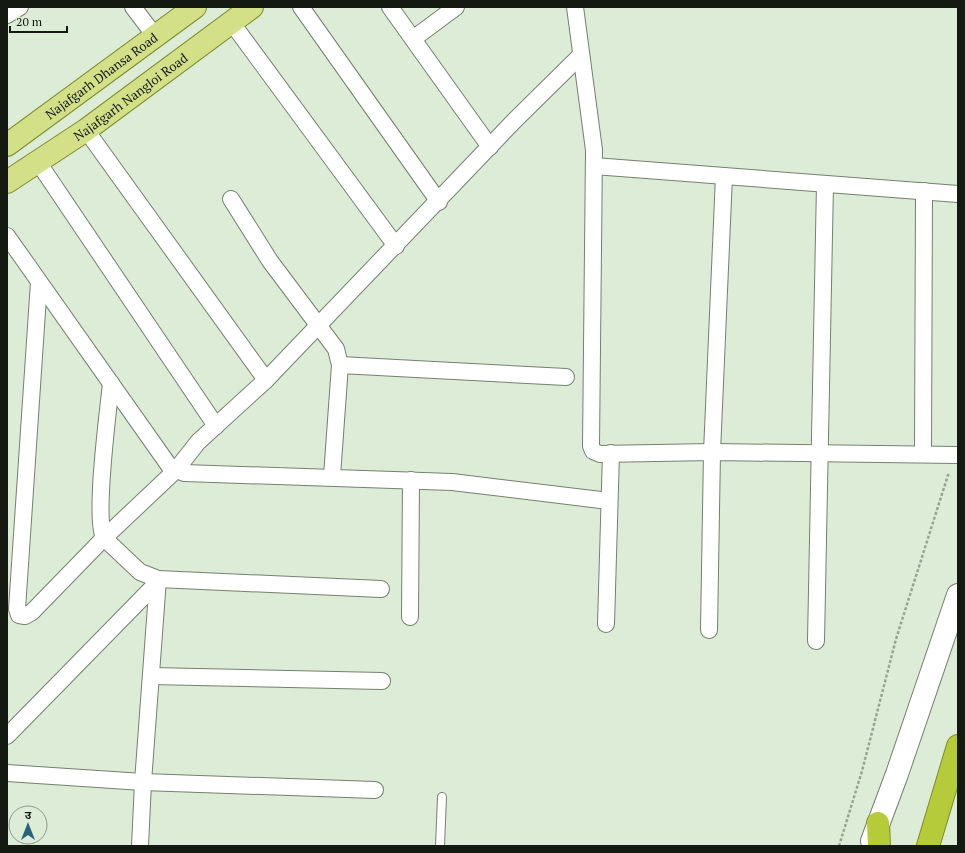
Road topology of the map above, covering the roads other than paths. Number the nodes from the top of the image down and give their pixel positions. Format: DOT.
graph roads {
  1 [pos="8,7"];
  2 [pos="20,7"];
  3 [pos="133,7"];
  4 [pos="195,7"];
  5 [pos="252,7"];
  6 [pos="301,7"];
  7 [pos="390,7"];
  8 [pos="456,7"];
  9 [pos="575,7"];
  10 [pos="7,15"];
  11 [pos="232,23"];
  12 [pos="155,36"];
  13 [pos="413,39"];
  14 [pos="582,55"];
  15 [pos="86,130"];
  16 [pos="7,145"];
  17 [pos="490,147"];
  18 [pos="38,162"];
  19 [pos="594,166"];
  20 [pos="724,176"];
  21 [pos="7,182"];
  22 [pos="825,184"];
  23 [pos="924,191"];
  24 [pos="958,194"];
  25 [pos="231,199"];
  26 [pos="439,202"];
  27 [pos="7,236"];
  28 [pos="396,246"];
  29 [pos="39,282"];
  30 [pos="318,326"];
  31 [pos="340,365"];
  32 [pos="566,378"];
  33 [pos="266,380"];
  34 [pos="111,383"];
  35 [pos="216,426"];
  36 [pos="712,452"];
  37 [pos="611,453"];
  38 [pos="821,454"];
  39 [pos="923,454"];
  40 [pos="956,454"];
  41 [pos="176,470"];
  42 [pos="332,476"];
  43 [pos="411,480"];
  44 [pos="609,501"];
  45 [pos="104,538"];
  46 [pos="158,581"];
  47 [pos="381,589"];
  48 [pos="958,595"];
  49 [pos="410,617"];
  50 [pos="606,624"];
  51 [pos="709,630"];
  52 [pos="816,641"];
  53 [pos="151,676"];
  54 [pos="382,681"];
  55 [pos="7,736"];
  56 [pos="958,746"];
  57 [pos="7,773"];
  58 [pos="143,782"];
  59 [pos="375,790"];
  60 [pos="442,796"];
  61 [pos="878,823"];
  62 [pos="140,846"];
  63 [pos="440,846"];
  64 [pos="870,846"];
  65 [pos="879,846"];
  66 [pos="928,846"];
  1 -- 10 [label="street"];
  2 -- 10 [label="street"];
  3 -- 12 [label="street"];
  4 -- 12 [label="main road, Najafgarh Dhansa Road"];
  5 -- 11 [label="main road, Najafgarh Nangloi Road"];
  6 -- 26 [label="street"];
  7 -- 13 [label="street"];
  8 -- 13 [label="street"];
  9 -- 14 [label="street"];
  11 -- 15 [label="main road, Najafgarh Nangloi Road"];
  11 -- 28 [label="street"];
  12 -- 16 [label="main road, Najafgarh Dhansa Road"];
  13 -- 17 [label="street"];
  14 -- 17 [label="street"];
  14 -- 19 [label="street"];
  15 -- 18 [label="main road, Najafgarh Nangloi Road"];
  15 -- 33 [label="street"];
  17 -- 26 [label="street"];
  18 -- 21 [label="main road, Najafgarh Nangloi Road"];
  18 -- 35 [label="street"];
  19 -- 20 [label="street"];
  19 -- 37 [label="street"];
  20 -- 22 [label="street"];
  20 -- 36 [label="street"];
  22 -- 23 [label="street"];
  22 -- 38 [label="street"];
  23 -- 24 [label="street"];
  23 -- 39 [label="street"];
  25 -- 30 [label="street"];
  26 -- 28 [label="street"];
  27 -- 29 [label="street"];
  28 -- 30 [label="street"];
  29 -- 34 [label="street"];
  29 -- 45 [label="street"];
  30 -- 31 [label="street"];
  30 -- 33 [label="street"];
  31 -- 32 [label="street"];
  31 -- 42 [label="street"];
  33 -- 35 [label="street"];
  34 -- 41 [label="street"];
  34 -- 45 [label="street"];
  35 -- 41 [label="street"];
  36 -- 37 [label="street"];
  36 -- 38 [label="street"];
  36 -- 51 [label="street"];
  37 -- 44 [label="street"];
  38 -- 39 [label="street"];
  38 -- 52 [label="street"];
  39 -- 40 [label="street"];
  41 -- 42 [label="street"];
  41 -- 45 [label="street"];
  42 -- 43 [label="street"];
  43 -- 44 [label="street"];
  43 -- 49 [label="street"];
  44 -- 50 [label="street"];
  45 -- 46 [label="street"];
  46 -- 47 [label="street"];
  46 -- 53 [label="street"];
  46 -- 55 [label="street"];
  48 -- 61 [label="street"];
  53 -- 54 [label="street"];
  53 -- 58 [label="street"];
  56 -- 66 [label="highway"];
  57 -- 58 [label="street"];
  58 -- 59 [label="street"];
  58 -- 62 [label="street"];
  60 -- 63 [label="lane"];
  61 -- 64 [label="street"];
  61 -- 65 [label="highway"];
}
